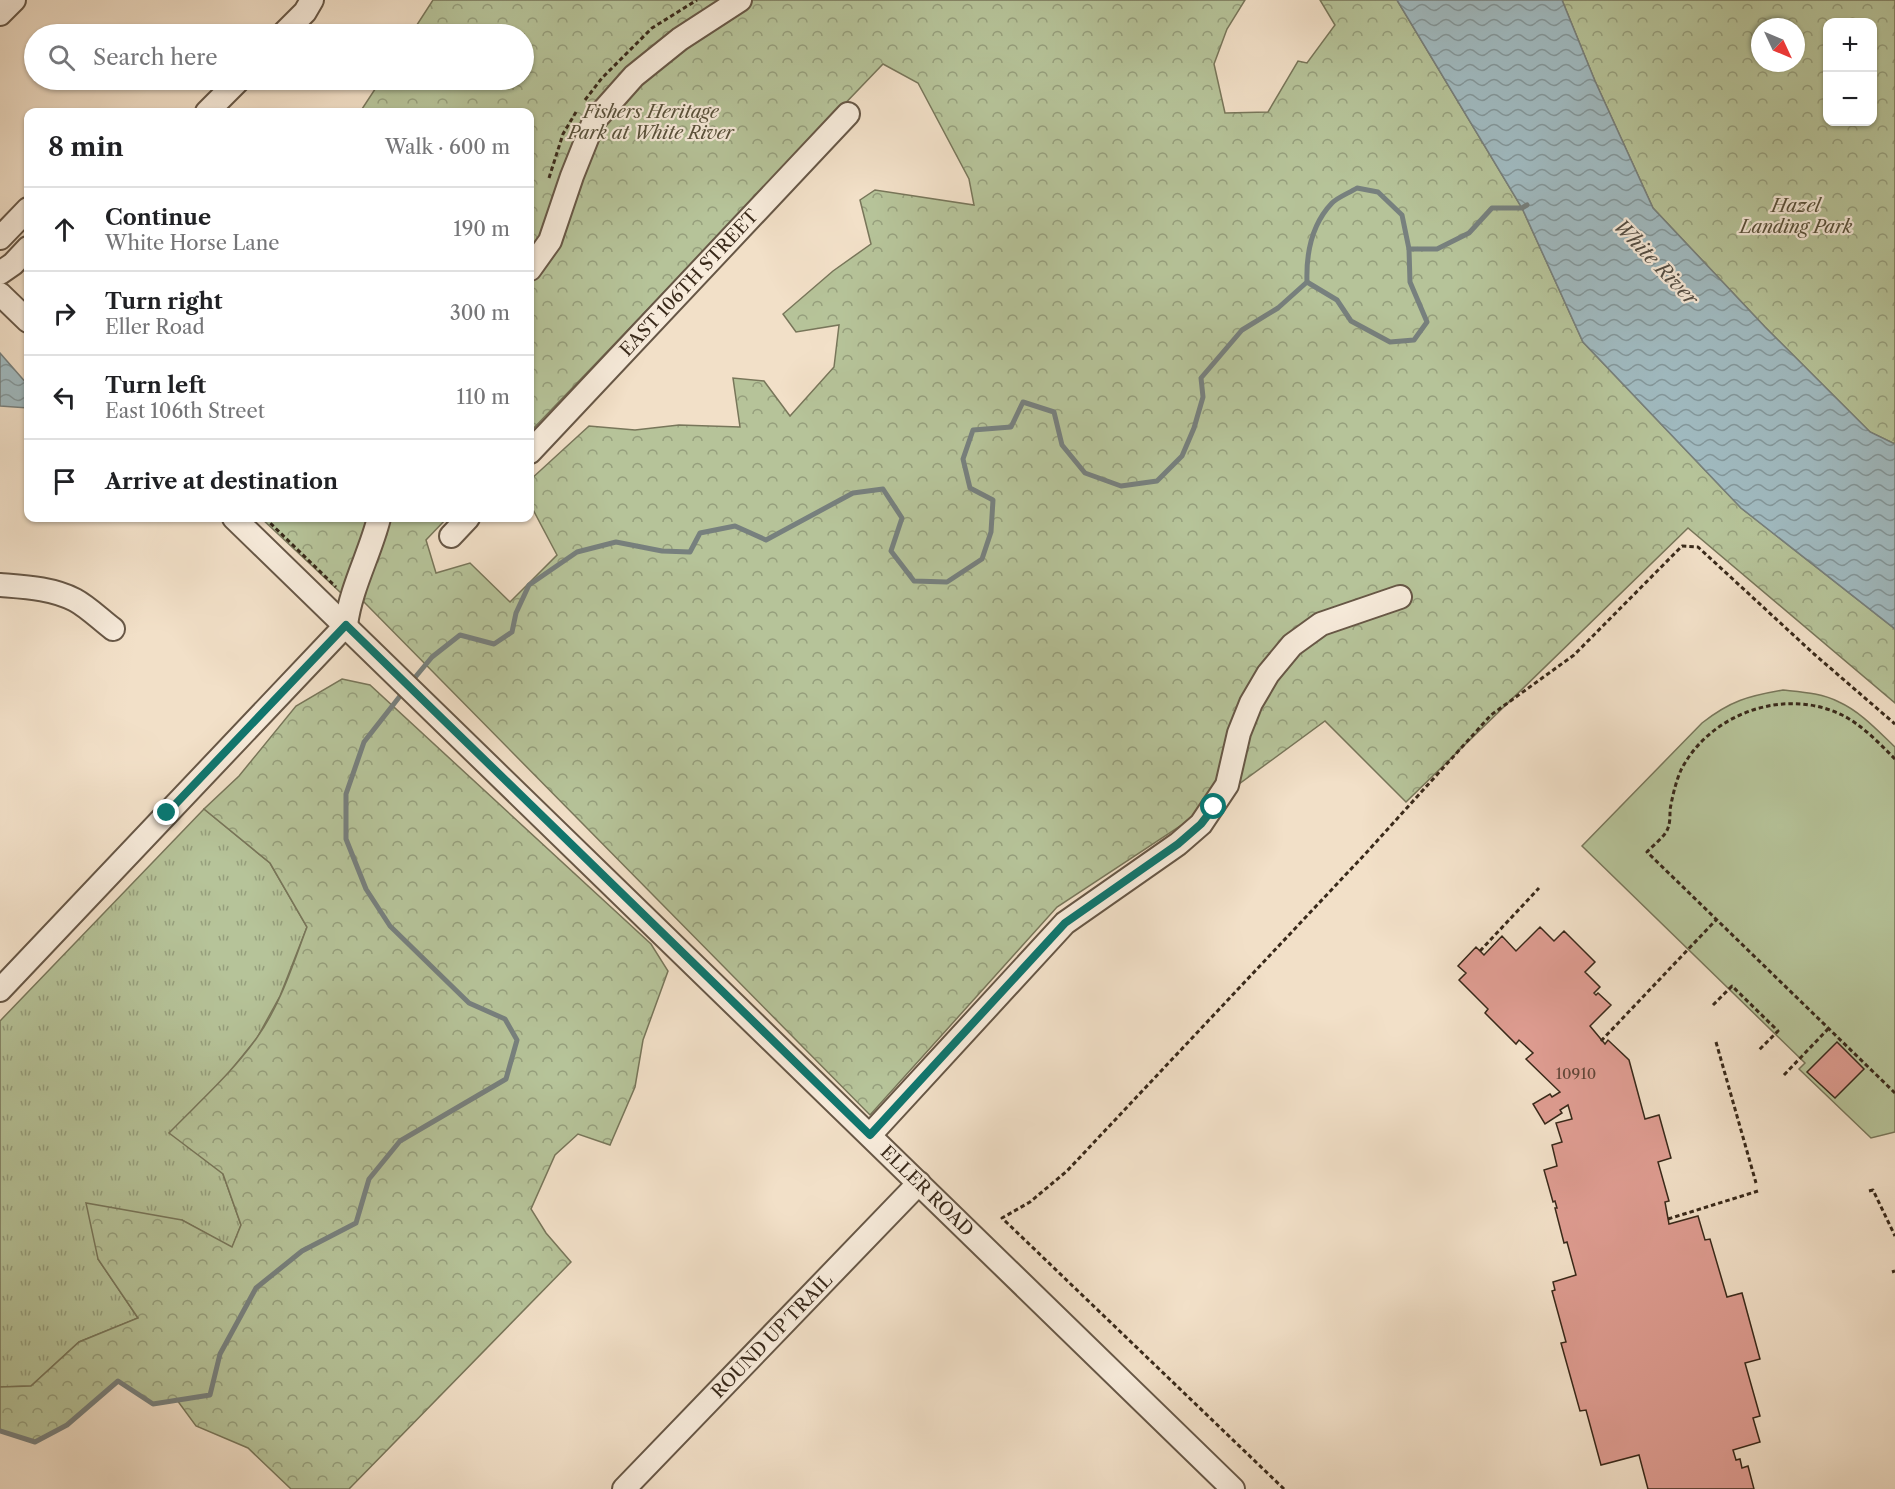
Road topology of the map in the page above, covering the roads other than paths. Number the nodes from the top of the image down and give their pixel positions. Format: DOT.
graph roads {
  1 [pos="14,0"];
  2 [pos="312,0"];
  3 [pos="740,0"];
  4 [pos="0,15"];
  5 [pos="293,24"];
  6 [pos="229,90"];
  7 [pos="211,108"];
  8 [pos="848,114"];
  9 [pos="24,213"];
  10 [pos="0,238"];
  11 [pos="24,252"];
  12 [pos="534,263"];
  13 [pos="0,273"];
  14 [pos="0,294"];
  15 [pos="24,317"];
  16 [pos="534,448"];
  17 [pos="238,522"];
  18 [pos="378,522"];
  19 [pos="464,522"];
  20 [pos="451,536"];
  21 [pos="0,585"];
  22 [pos="1400,597"];
  23 [pos="346,625"];
  24 [pos="113,629"];
  25 [pos="0,990"];
  26 [pos="870,1135"];
  27 [pos="919,1184"];
  28 [pos="624,1489"];
  29 [pos="1233,1489"];
  1 -- 4 [label="street"];
  2 -- 5 [label="street"];
  3 -- 12 [label="street"];
  6 -- 7 [label="street"];
  8 -- 16 [label="street, EAST 106TH STREET"];
  9 -- 10 [label="street"];
  11 -- 13 [label="street"];
  14 -- 15 [label="street"];
  17 -- 23 [label="street, ELLER ROAD"];
  18 -- 23 [label="street"];
  19 -- 20 [label="street"];
  21 -- 24 [label="street"];
  22 -- 26 [label="street"];
  23 -- 25 [label="street"];
  23 -- 26 [label="street, ELLER ROAD"];
  26 -- 27 [label="street, ELLER ROAD"];
  27 -- 28 [label="street, ROUND UP TRAIL"];
  27 -- 29 [label="street, ELLER ROAD"];
}
